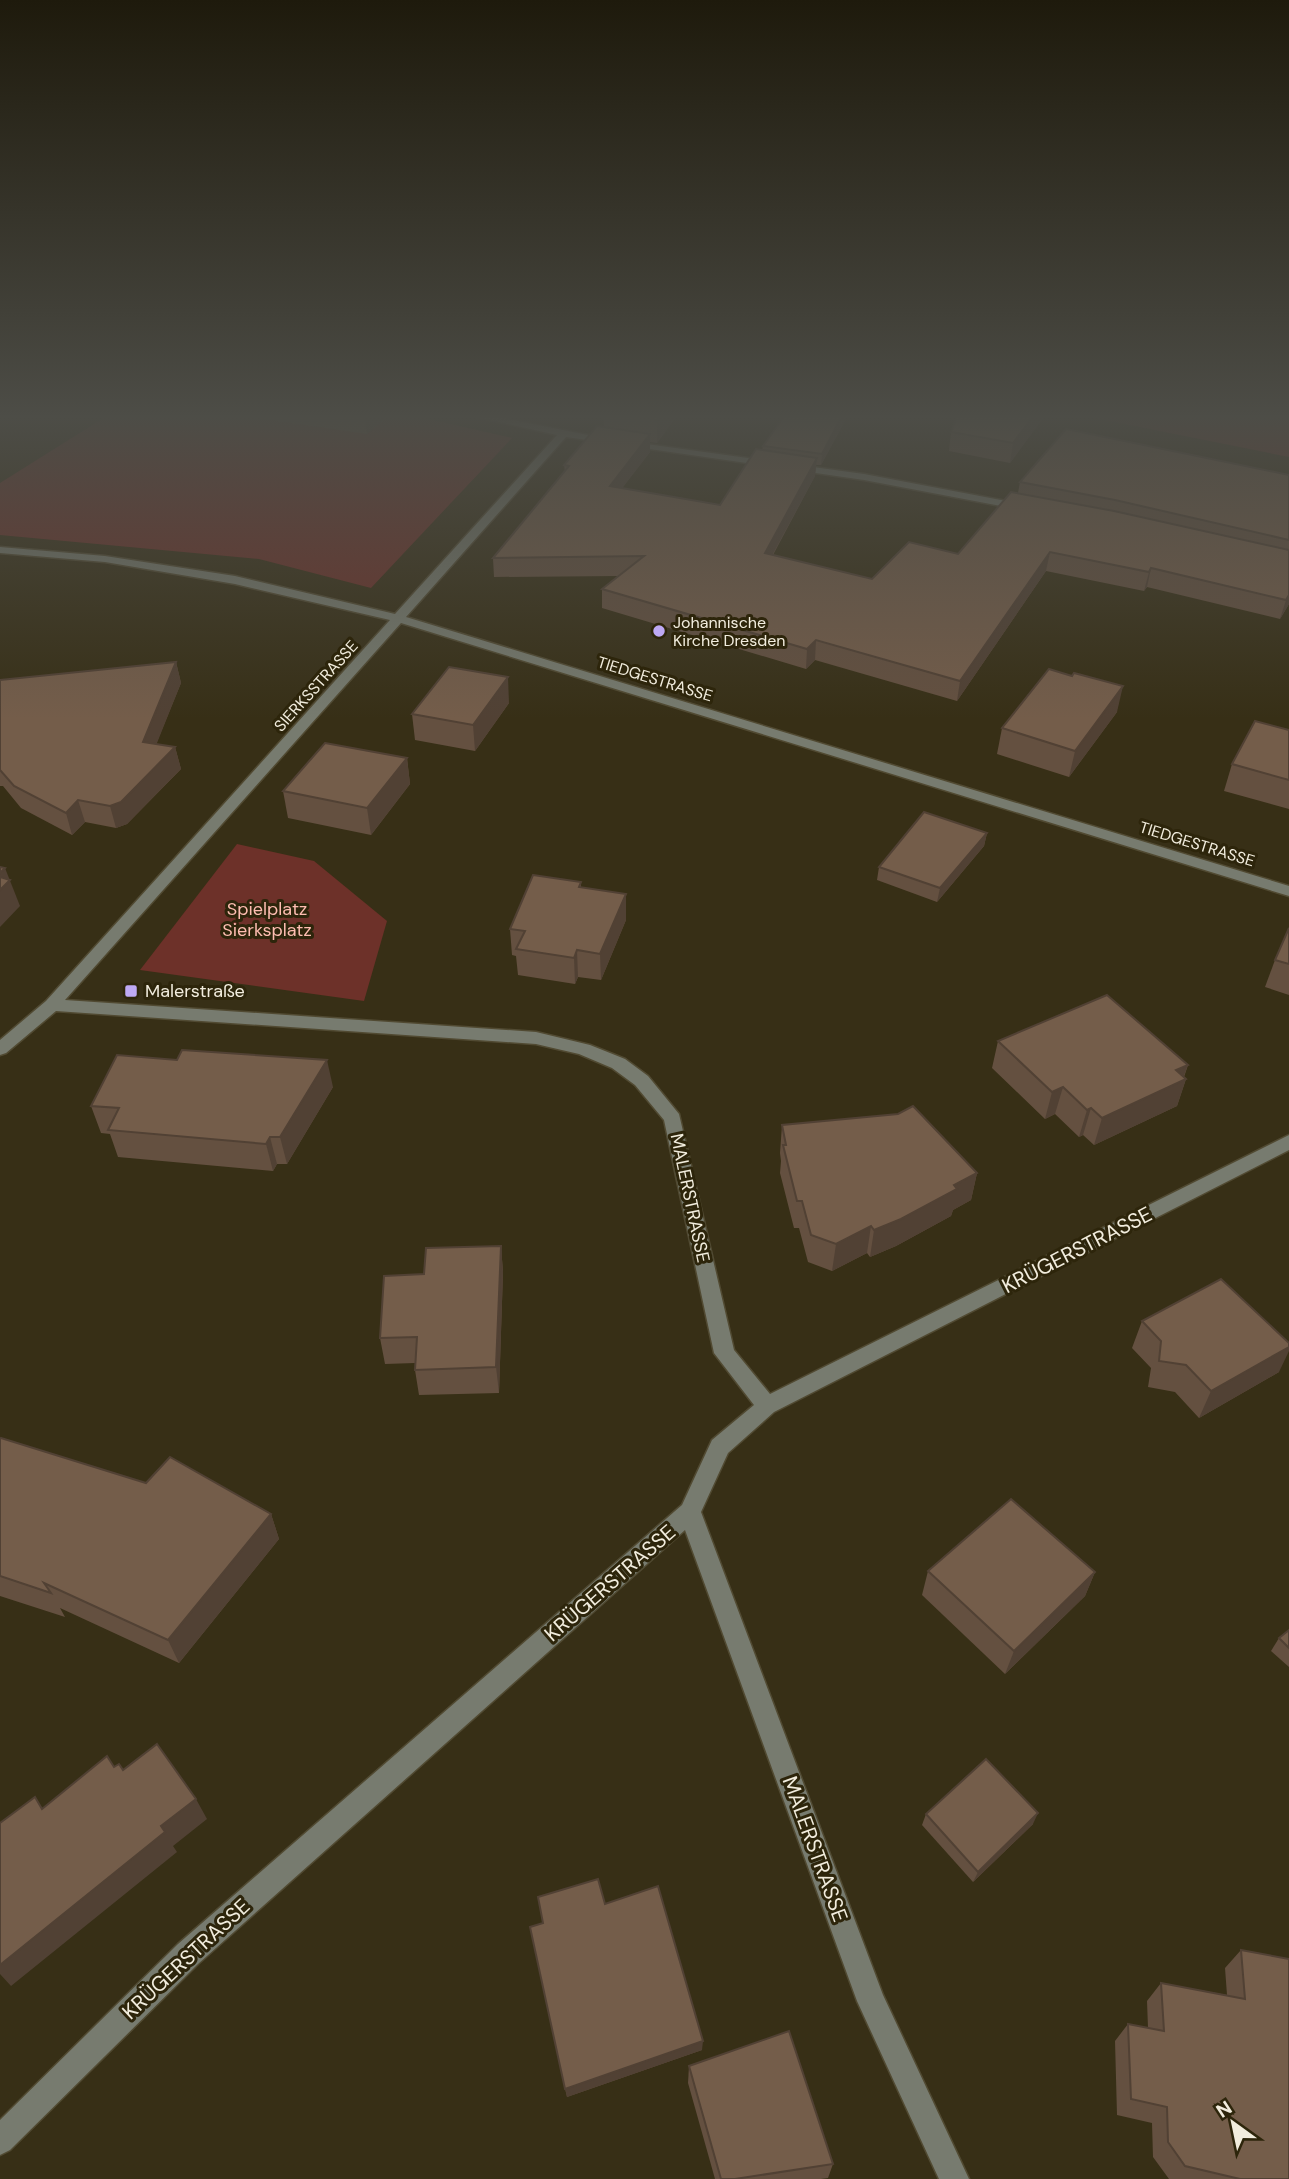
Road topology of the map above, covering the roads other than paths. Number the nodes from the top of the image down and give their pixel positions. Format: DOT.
graph roads {
  1 [pos="491,516"];
  2 [pos="0,550"];
  3 [pos="400,619"];
  4 [pos="1289,891"];
  5 [pos="52,1005"];
  6 [pos="0,1049"];
  7 [pos="1289,1142"];
  8 [pos="767,1406"];
  9 [pos="690,1512"];
  10 [pos="0,2140"];
  11 [pos="954,2179"];
  1 -- 3 [label="street, SIERKSSTRASSE"];
  2 -- 3 [label="street, TIEDGESTRASSE"];
  3 -- 4 [label="street, TIEDGESTRASSE"];
  3 -- 5 [label="street, SIERKSSTRASSE"];
  5 -- 6 [label="street, SIERKSSTRASSE"];
  5 -- 8 [label="street, MALERSTRASSE"];
  7 -- 8 [label="street, KRÜGERSTRASSE"];
  8 -- 9 [label="street, KRÜGERSTRASSE"];
  9 -- 10 [label="street, KRÜGERSTRASSE"];
  9 -- 11 [label="street, MALERSTRASSE"];
}
